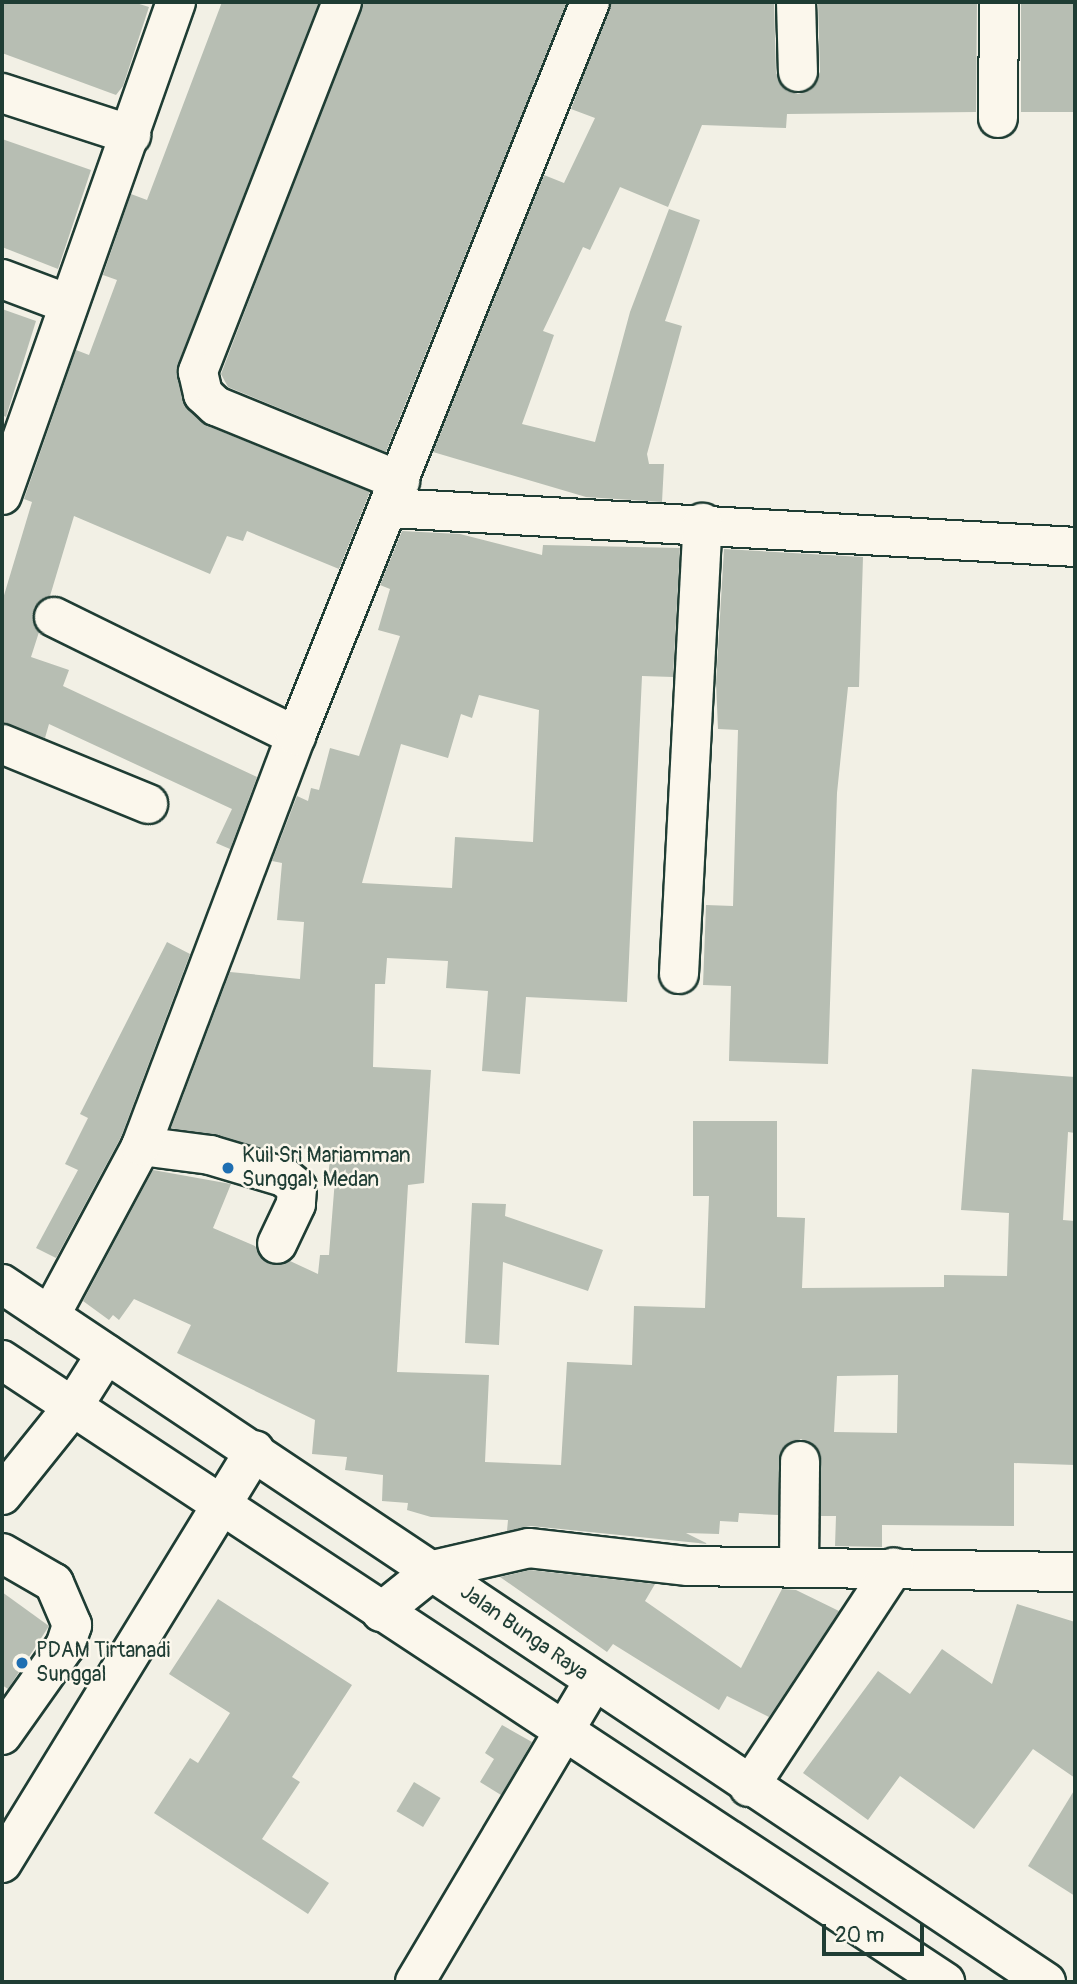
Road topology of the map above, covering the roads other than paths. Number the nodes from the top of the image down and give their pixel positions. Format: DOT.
graph roads {
  1 [pos="176,2"];
  2 [pos="342,2"];
  3 [pos="590,2"];
  4 [pos="796,2"];
  5 [pos="999,2"];
  6 [pos="798,72"];
  7 [pos="2,93"];
  8 [pos="998,118"];
  9 [pos="131,135"];
  10 [pos="2,279"];
  11 [pos="68,304"];
  12 [pos="8,449"];
  13 [pos="395,494"];
  14 [pos="2,495"];
  15 [pos="704,523"];
  16 [pos="1075,547"];
  17 [pos="54,617"];
  18 [pos="296,736"];
  19 [pos="2,744"];
  20 [pos="148,804"];
  21 [pos="679,974"];
  22 [pos="141,1146"];
  23 [pos="277,1244"];
  24 [pos="2,1284"];
  25 [pos="50,1316"];
  26 [pos="106,1354"];
  27 [pos="2,1360"];
  28 [pos="72,1408"];
  29 [pos="255,1450"];
  30 [pos="800,1461"];
  31 [pos="2,1495"];
  32 [pos="222,1506"];
  33 [pos="2,1553"];
  34 [pos="799,1564"];
  35 [pos="894,1567"];
  36 [pos="433,1570"];
  37 [pos="1075,1572"];
  38 [pos="381,1612"];
  39 [pos="593,1682"];
  40 [pos="561,1730"];
  41 [pos="2,1735"];
  42 [pos="749,1787"];
  43 [pos="2,1863"];
  44 [pos="415,1982"];
  45 [pos="945,1982"];
  46 [pos="1046,1982"];
  1 -- 9 [label="street"];
  2 -- 13 [label="street"];
  3 -- 13 [label="street"];
  4 -- 6 [label="street"];
  5 -- 8 [label="street"];
  7 -- 9 [label="street"];
  9 -- 11 [label="street"];
  10 -- 11 [label="street"];
  11 -- 12 [label="street"];
  12 -- 14 [label="street"];
  13 -- 15 [label="street"];
  13 -- 18 [label="street"];
  15 -- 16 [label="street"];
  15 -- 21 [label="street"];
  17 -- 18 [label="street"];
  18 -- 22 [label="street"];
  19 -- 20 [label="street"];
  22 -- 23 [label="street"];
  22 -- 25 [label="street"];
  24 -- 25 [label="street, Jalan Bunga Raya"];
  25 -- 26 [label="street, Jalan Bunga Raya"];
  26 -- 28 [label="street"];
  26 -- 29 [label="street, Jalan Bunga Raya"];
  27 -- 28 [label="street"];
  28 -- 31 [label="street"];
  28 -- 32 [label="street"];
  29 -- 32 [label="street"];
  29 -- 36 [label="street, Jalan Bunga Raya"];
  30 -- 34 [label="street"];
  32 -- 38 [label="street"];
  32 -- 43 [label="street"];
  33 -- 41 [label="street"];
  34 -- 35 [label="street"];
  34 -- 36 [label="street"];
  35 -- 37 [label="street"];
  35 -- 42 [label="street"];
  36 -- 38 [label="street"];
  36 -- 39 [label="street, Jalan Bunga Raya"];
  38 -- 40 [label="street"];
  39 -- 40 [label="street"];
  39 -- 42 [label="street, Jalan Bunga Raya"];
  40 -- 44 [label="street"];
  40 -- 45 [label="street"];
  42 -- 46 [label="street, Jalan Bunga Raya"];
}
